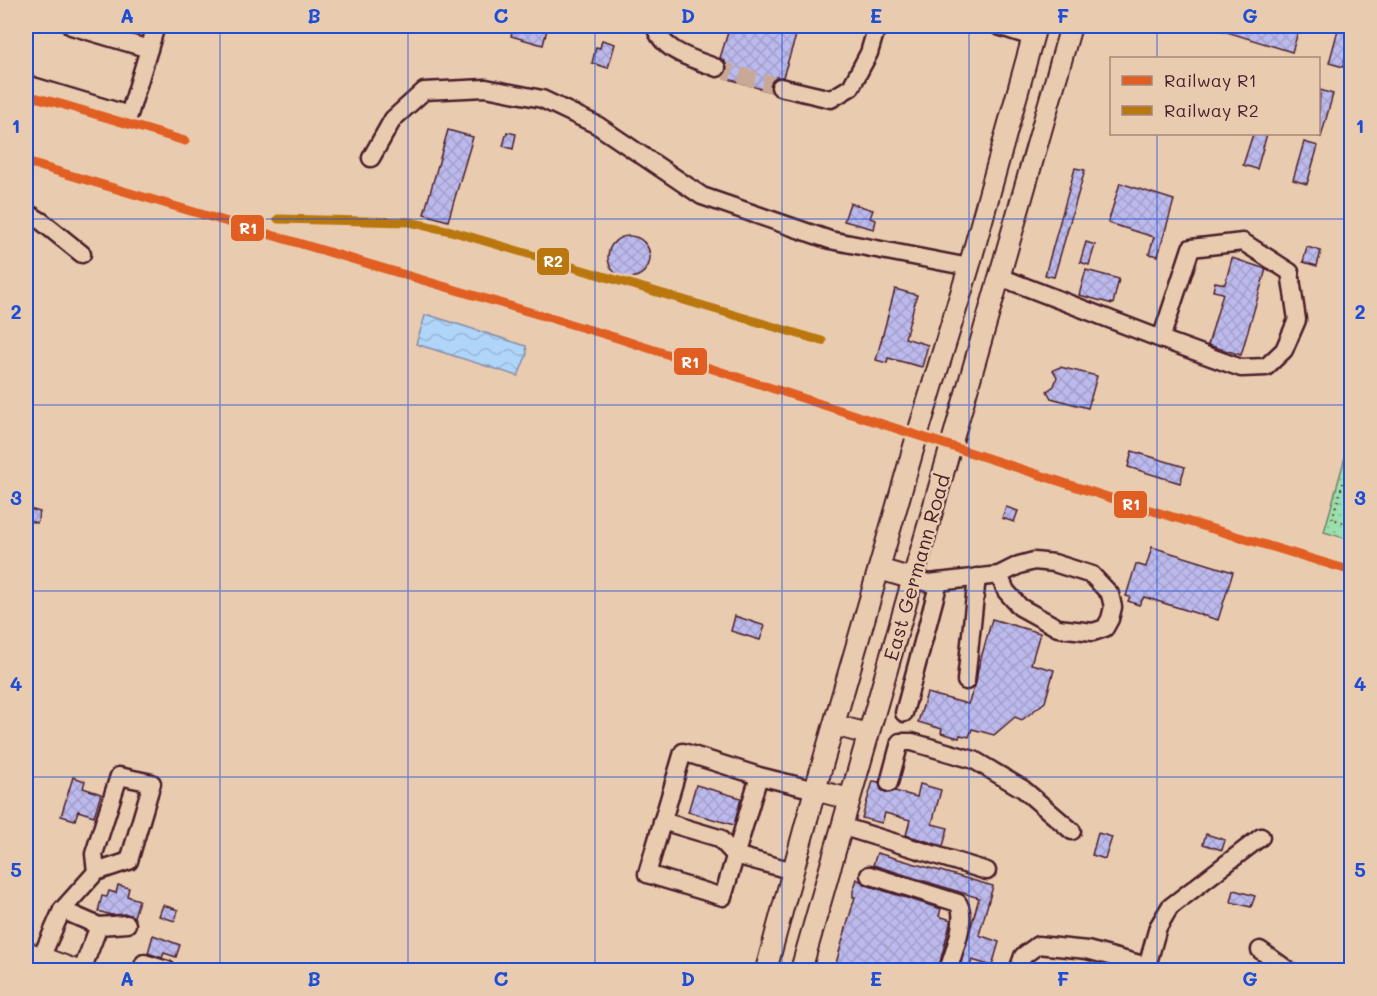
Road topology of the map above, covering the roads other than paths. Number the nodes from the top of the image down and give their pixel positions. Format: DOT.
graph roads {
  1 [pos="71,26"];
  2 [pos="156,26"];
  3 [pos="655,26"];
  4 [pos="877,26"];
  5 [pos="998,26"];
  6 [pos="1071,26"];
  7 [pos="1034,31"];
  8 [pos="149,49"];
  9 [pos="717,68"];
  10 [pos="26,84"];
  11 [pos="780,87"];
  12 [pos="371,158"];
  13 [pos="26,212"];
  14 [pos="82,254"];
  15 [pos="969,267"];
  16 [pos="1000,277"];
  17 [pos="1161,339"];
  18 [pos="879,569"];
  19 [pos="999,575"];
  20 [pos="977,577"];
  21 [pos="913,579"];
  22 [pos="939,582"];
  23 [pos="966,681"];
  24 [pos="904,712"];
  25 [pos="834,725"];
  26 [pos="868,734"];
  27 [pos="759,776"];
  28 [pos="889,783"];
  29 [pos="815,790"];
  30 [pos="849,799"];
  31 [pos="662,821"];
  32 [pos="841,826"];
  33 [pos="1072,831"];
  34 [pos="1261,837"];
  35 [pos="735,855"];
  36 [pos="793,871"];
  37 [pos="987,871"];
  38 [pos="96,872"];
  39 [pos="870,875"];
  40 [pos="62,910"];
  41 [pos="126,924"];
  42 [pos="99,926"];
  43 [pos="1260,950"];
  44 [pos="33,955"];
  45 [pos="1146,968"];
  46 [pos="75,970"];
  47 [pos="82,970"];
  48 [pos="142,970"];
  49 [pos="167,970"];
  50 [pos="766,970"];
  51 [pos="801,970"];
  52 [pos="948,970"];
  53 [pos="1018,970"];
  54 [pos="1288,970"];
  1 -- 8 [label="lane"];
  2 -- 8 [label="lane"];
  3 -- 9 [label="lane"];
  4 -- 11 [label="lane"];
  5 -- 7 [label="lane"];
  6 -- 16 [label="main road, East Germann Road"];
  7 -- 15 [label="main road, East Germann Road"];
  8 -- 10 [label="lane"];
  12 -- 15 [label="lane"];
  13 -- 14 [label="lane"];
  15 -- 16 [label="main road"];
  15 -- 18 [label="main road, East Germann Road"];
  16 -- 17 [label="lane"];
  16 -- 21 [label="main road, East Germann Road"];
  17 -- 17 [label="lane"];
  18 -- 21 [label="main road"];
  18 -- 25 [label="main road, East Germann Road"];
  19 -- 19 [label="lane"];
  19 -- 20 [label="lane"];
  20 -- 22 [label="lane"];
  20 -- 23 [label="lane"];
  21 -- 22 [label="lane"];
  21 -- 26 [label="main road, East Germann Road"];
  22 -- 24 [label="lane"];
  25 -- 26 [label="main road"];
  25 -- 29 [label="main road, East Germann Road"];
  26 -- 30 [label="main road, East Germann Road"];
  27 -- 29 [label="lane"];
  27 -- 31 [label="lane"];
  27 -- 35 [label="lane"];
  28 -- 33 [label="lane"];
  29 -- 30 [label="main road"];
  29 -- 36 [label="main road, East Germann Road"];
  30 -- 32 [label="main road, East Germann Road"];
  31 -- 35 [label="lane"];
  31 -- 35 [label="lane"];
  32 -- 37 [label="lane"];
  32 -- 51 [label="main road, East Germann Road"];
  34 -- 45 [label="lane"];
  35 -- 36 [label="lane"];
  36 -- 50 [label="main road, East Germann Road"];
  38 -- 38 [label="lane"];
  38 -- 40 [label="lane"];
  39 -- 52 [label="lane"];
  40 -- 42 [label="lane"];
  40 -- 44 [label="lane"];
  41 -- 42 [label="lane"];
  42 -- 47 [label="lane"];
  43 -- 54 [label="lane"];
  44 -- 46 [label="main road"];
  45 -- 53 [label="lane"];
  48 -- 49 [label="lane"];
}
